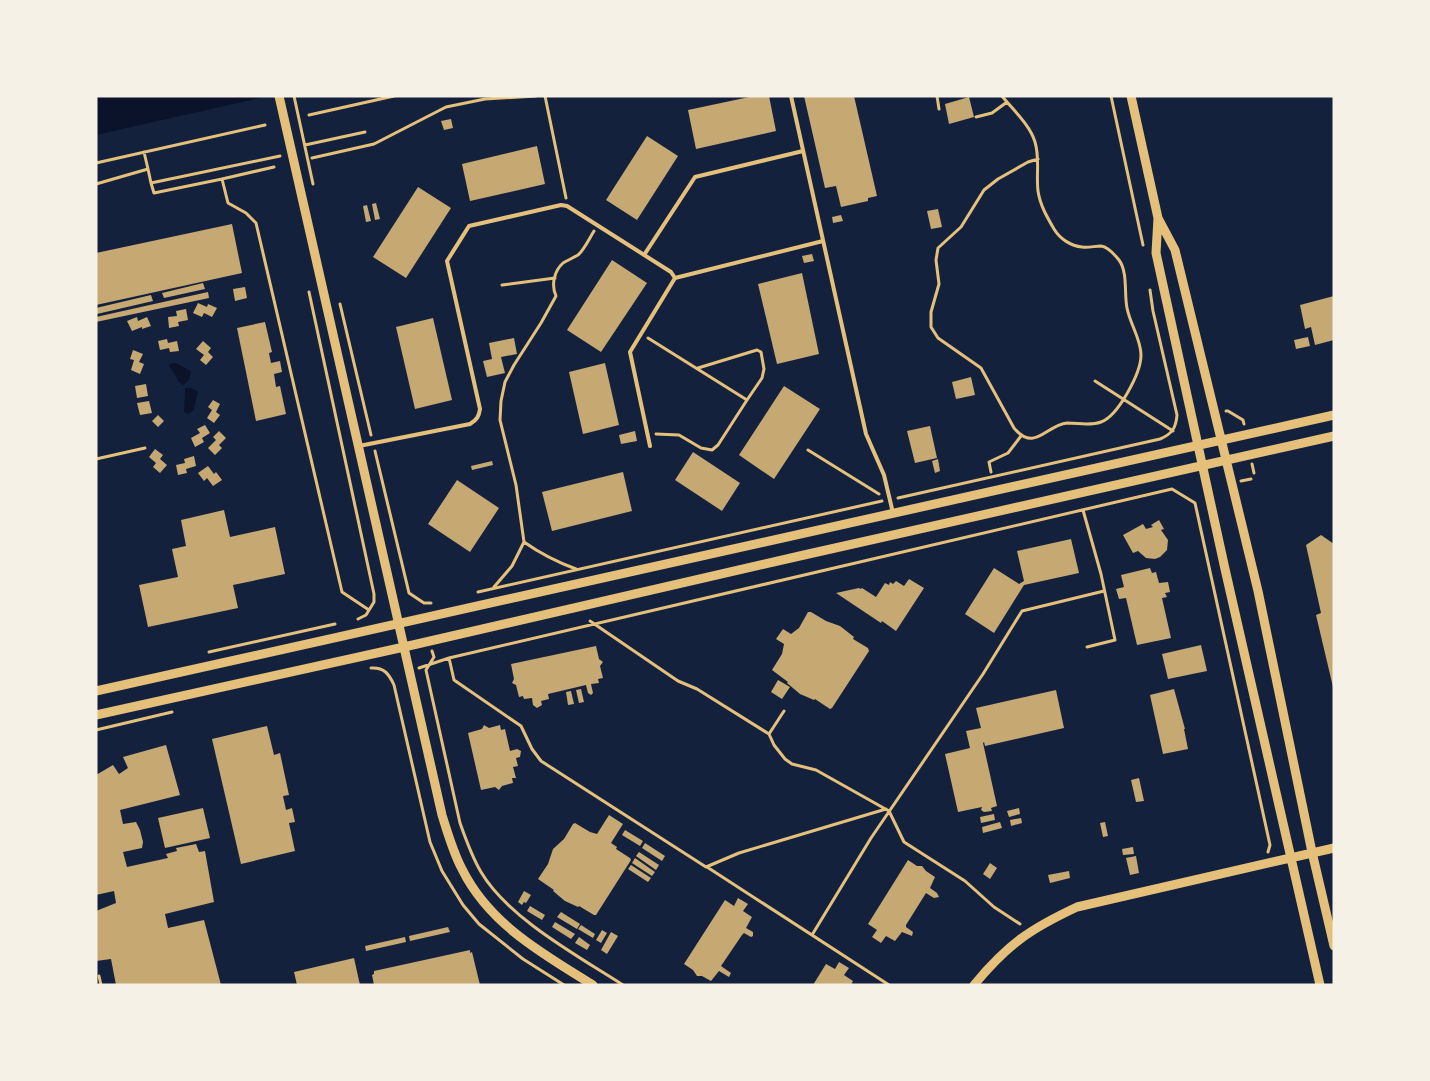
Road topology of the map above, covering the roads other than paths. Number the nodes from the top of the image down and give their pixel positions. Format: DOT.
graph roads {
  1 [pos="279,96"];
  2 [pos="790,96"];
  3 [pos="1131,96"];
  4 [pos="803,152"];
  5 [pos="1158,218"];
  6 [pos="823,241"];
  7 [pos="644,255"];
  8 [pos="675,278"];
  9 [pos="1334,415"];
  10 [pos="1334,436"];
  11 [pos="1220,439"];
  12 [pos="1197,445"];
  13 [pos="359,446"];
  14 [pos="650,446"];
  15 [pos="1226,461"];
  16 [pos="1202,466"];
  17 [pos="893,513"];
  18 [pos="399,623"];
  19 [pos="404,647"];
  20 [pos="96,691"];
  21 [pos="96,715"];
  22 [pos="1334,848"];
  23 [pos="1312,852"];
  24 [pos="1292,857"];
  25 [pos="1334,946"];
  26 [pos="593,985"];
  27 [pos="974,985"];
  28 [pos="1320,985"];
  1 -- 13 [label="street"];
  2 -- 4 [label="lane"];
  3 -- 5 [label="street"];
  4 -- 6 [label="lane"];
  4 -- 7 [label="lane"];
  5 -- 11 [label="street"];
  5 -- 12 [label="street"];
  6 -- 8 [label="lane"];
  6 -- 17 [label="lane"];
  7 -- 8 [label="lane"];
  7 -- 13 [label="lane"];
  8 -- 14 [label="lane"];
  9 -- 11 [label="street"];
  10 -- 15 [label="street"];
  11 -- 12 [label="street"];
  11 -- 15 [label="street"];
  12 -- 16 [label="street"];
  12 -- 17 [label="street"];
  13 -- 18 [label="street"];
  15 -- 16 [label="street"];
  15 -- 23 [label="street"];
  16 -- 19 [label="street"];
  16 -- 24 [label="street"];
  17 -- 18 [label="street"];
  18 -- 19 [label="street"];
  18 -- 20 [label="street"];
  19 -- 21 [label="street"];
  19 -- 26 [label="street"];
  22 -- 23 [label="street"];
  23 -- 24 [label="street"];
  23 -- 25 [label="street"];
  24 -- 27 [label="street"];
  24 -- 28 [label="street"];
}
